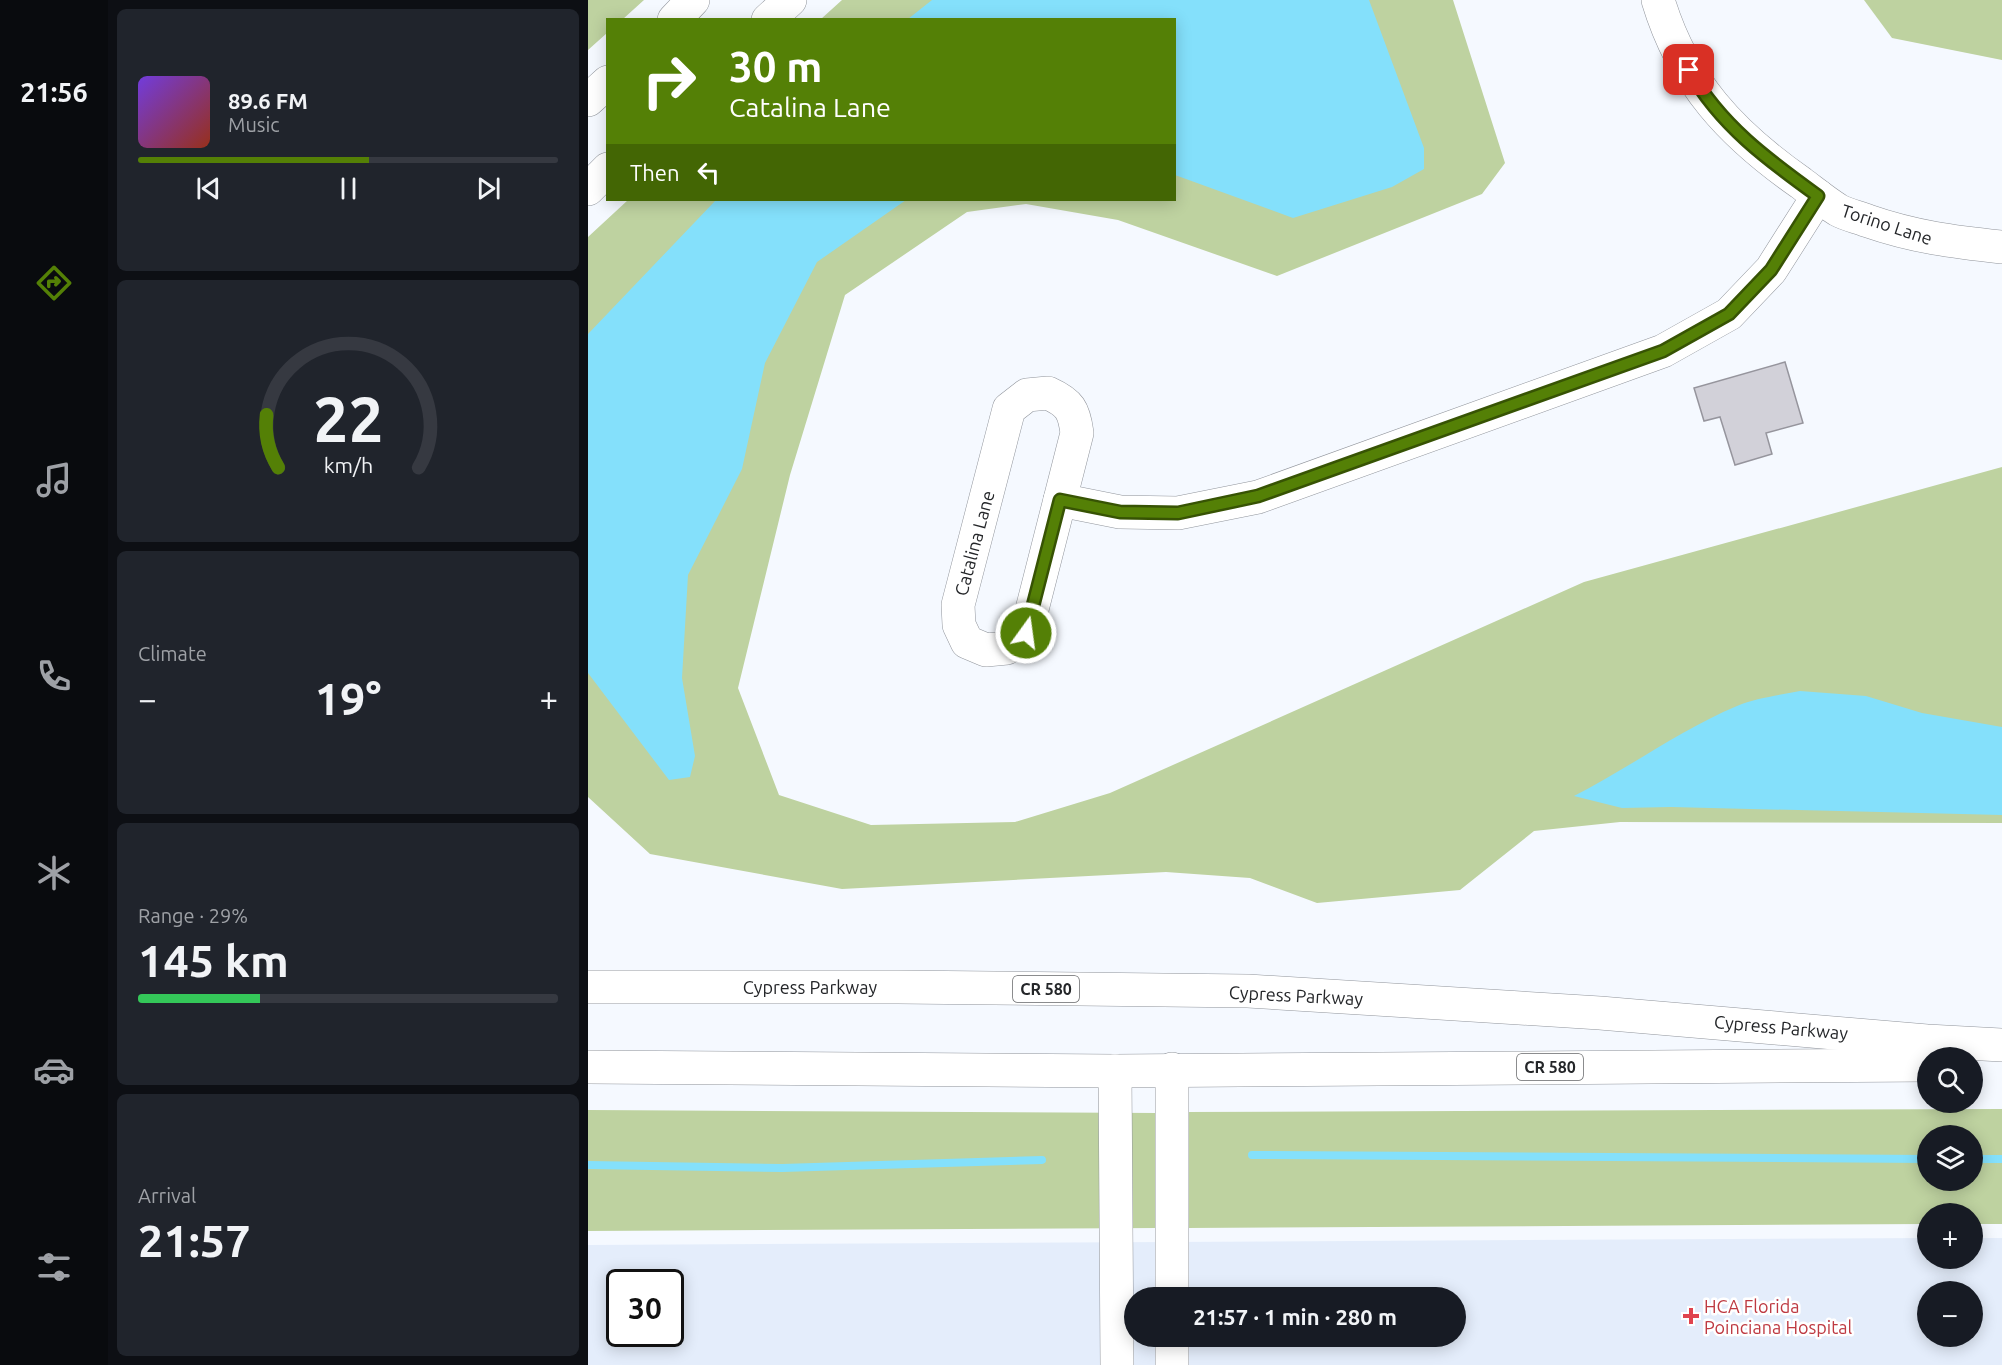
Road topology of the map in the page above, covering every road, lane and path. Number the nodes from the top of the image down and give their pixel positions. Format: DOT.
graph roads {
  1 [pos="693,0"];
  2 [pos="790,0"];
  3 [pos="1658,0"];
  4 [pos="676,18"];
  5 [pos="770,18"];
  6 [pos="606,84"];
  7 [pos="588,99"];
  8 [pos="606,171"];
  9 [pos="588,189"];
  10 [pos="1818,196"];
  11 [pos="2002,247"];
  12 [pos="1060,500"];
  13 [pos="588,987"];
  14 [pos="2002,1045"];
  15 [pos="1917,1065"];
  16 [pos="1983,1065"];
  17 [pos="2002,1065"];
  18 [pos="588,1068"];
  19 [pos="1172,1069"];
  20 [pos="1115,1071"];
  21 [pos="1172,1287"];
  22 [pos="1172,1347"];
  23 [pos="1117,1365"];
  24 [pos="1172,1365"];
  1 -- 4 [label="main road"];
  2 -- 5 [label="main road"];
  3 -- 10 [label="main road, Torino Lane"];
  6 -- 7 [label="main road"];
  8 -- 9 [label="main road"];
  10 -- 11 [label="main road, Torino Lane"];
  10 -- 12 [label="main road"];
  12 -- 12 [label="main road, Catalina Lane"];
  13 -- 14 [label="main road, Cypress Parkway / CR 580"];
  15 -- 19 [label="main road, Cypress Parkway / CR 580"];
  16 -- 17 [label="main road"];
  18 -- 20 [label="main road, Cypress Parkway / CR 580"];
  19 -- 20 [label="main road, Cypress Parkway / CR 580"];
  19 -- 21 [label="main road"];
  20 -- 23 [label="main road"];
  22 -- 24 [label="main road"];
}
